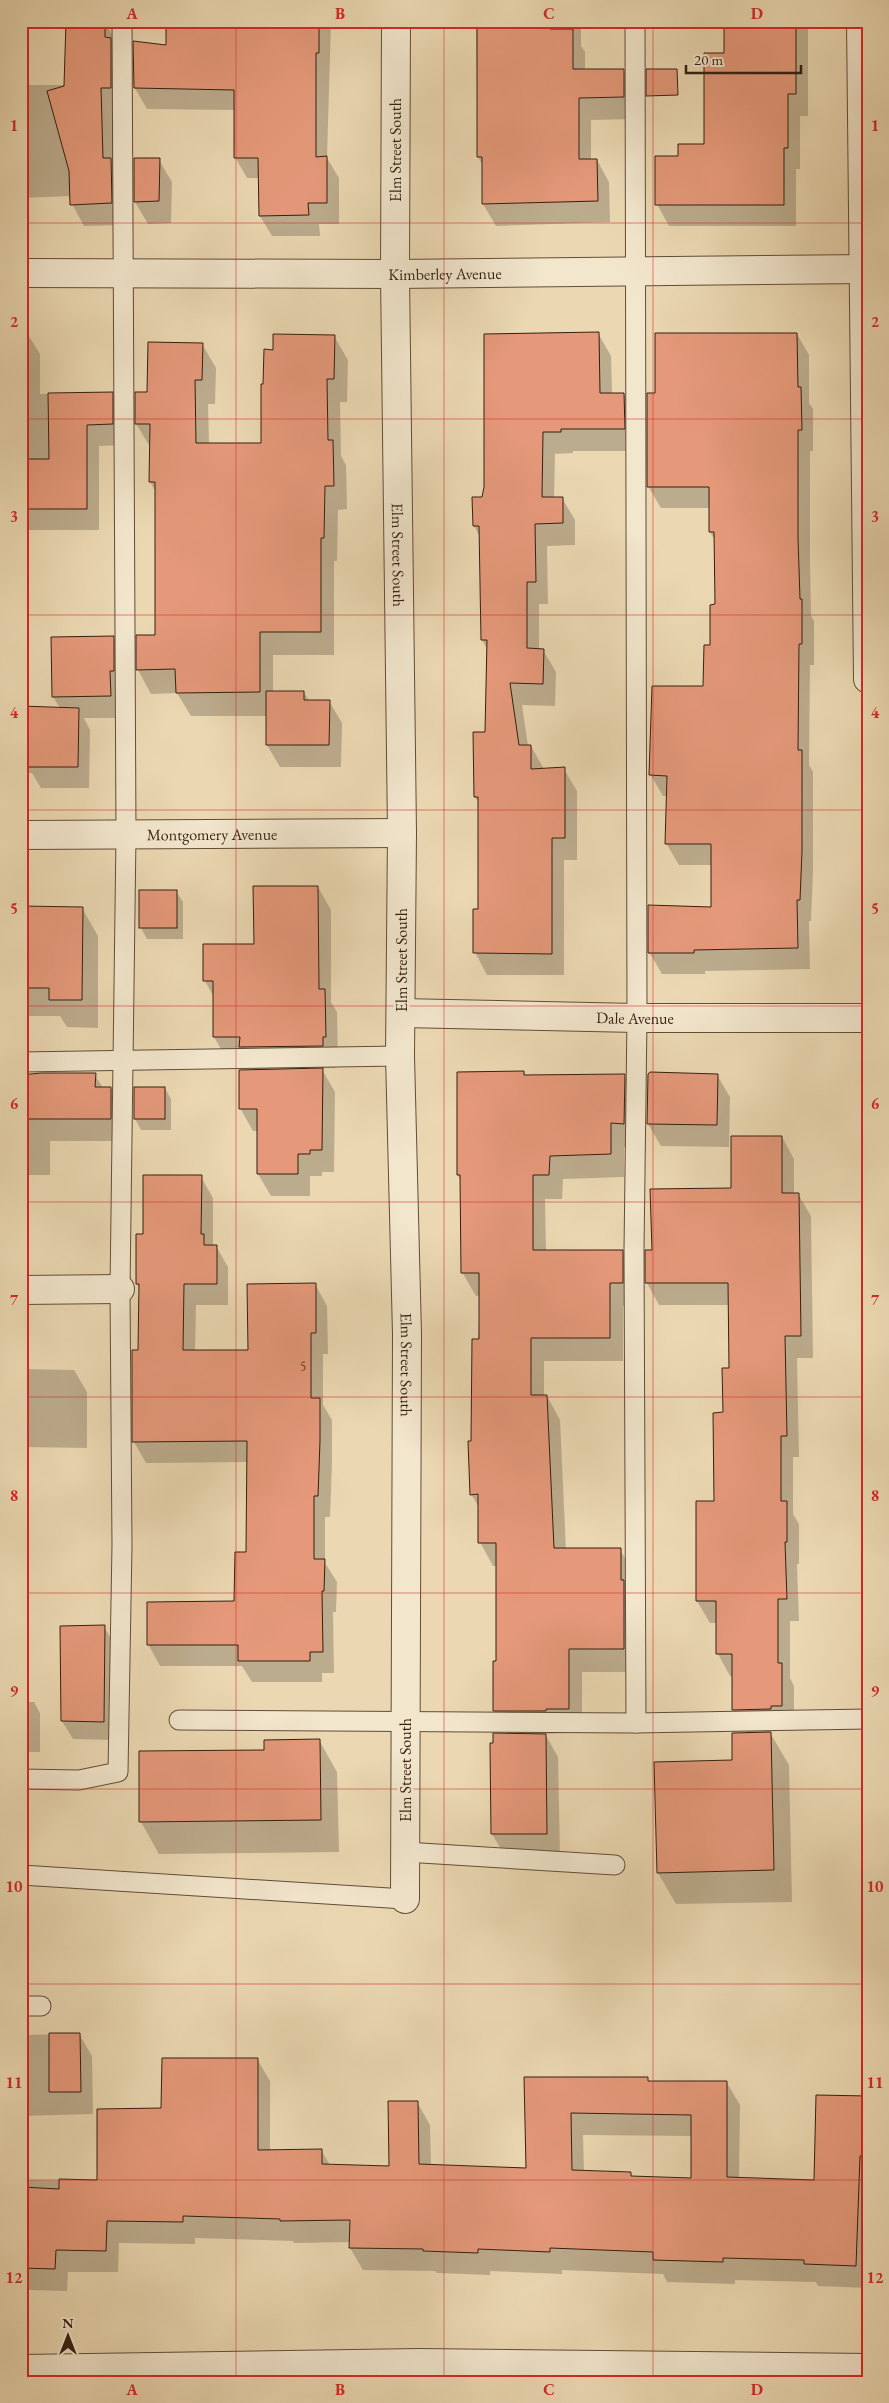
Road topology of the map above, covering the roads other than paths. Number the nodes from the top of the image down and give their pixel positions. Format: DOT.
graph roads {
  1 [pos="122,21"];
  2 [pos="396,21"];
  3 [pos="635,21"];
  4 [pos="861,21"];
  5 [pos="865,269"];
  6 [pos="636,272"];
  7 [pos="21,273"];
  8 [pos="125,274"];
  9 [pos="395,274"];
  10 [pos="868,679"];
  11 [pos="402,833"];
  12 [pos="21,835"];
  13 [pos="126,836"];
  14 [pos="401,1013"];
  15 [pos="637,1018"];
  16 [pos="868,1018"];
  17 [pos="400,1056"];
  18 [pos="123,1060"];
  19 [pos="21,1062"];
  20 [pos="120,1289"];
  21 [pos="21,1290"];
  22 [pos="868,1719"];
  23 [pos="179,1720"];
  24 [pos="406,1723"];
  25 [pos="636,1723"];
  26 [pos="21,1779"];
  27 [pos="405,1852"];
  28 [pos="615,1865"];
  29 [pos="21,1874"];
  30 [pos="405,1899"];
  31 [pos="21,2006"];
  32 [pos="41,2006"];
  33 [pos="868,2368"];
  34 [pos="21,2369"];
  35 [pos="418,2372"];
  1 -- 8 [label="lane"];
  2 -- 9 [label="street, Elm Street South"];
  3 -- 6 [label="lane"];
  4 -- 5 [label="street"];
  5 -- 6 [label="street, Kimberley Avenue"];
  5 -- 10 [label="street"];
  6 -- 9 [label="street, Kimberley Avenue"];
  6 -- 15 [label="lane"];
  7 -- 8 [label="street, Kimberley Avenue"];
  8 -- 9 [label="street, Kimberley Avenue"];
  8 -- 13 [label="lane"];
  9 -- 11 [label="street, Elm Street South"];
  11 -- 13 [label="street, Montgomery Avenue"];
  11 -- 14 [label="street, Elm Street South"];
  12 -- 13 [label="street, Montgomery Avenue"];
  13 -- 18 [label="lane"];
  14 -- 15 [label="street, Dale Avenue"];
  14 -- 17 [label="street, Elm Street South"];
  15 -- 16 [label="street, Dale Avenue"];
  15 -- 25 [label="lane"];
  17 -- 18 [label="lane"];
  17 -- 24 [label="street, Elm Street South"];
  18 -- 19 [label="lane"];
  18 -- 20 [label="lane"];
  20 -- 21 [label="street"];
  20 -- 26 [label="lane"];
  22 -- 25 [label="lane"];
  23 -- 24 [label="lane"];
  24 -- 25 [label="lane"];
  24 -- 27 [label="street, Elm Street South"];
  27 -- 28 [label="lane"];
  27 -- 30 [label="street, Elm Street South"];
  29 -- 30 [label="lane"];
  31 -- 32 [label="lane"];
  33 -- 35 [label="street"];
  34 -- 35 [label="street"];
}
